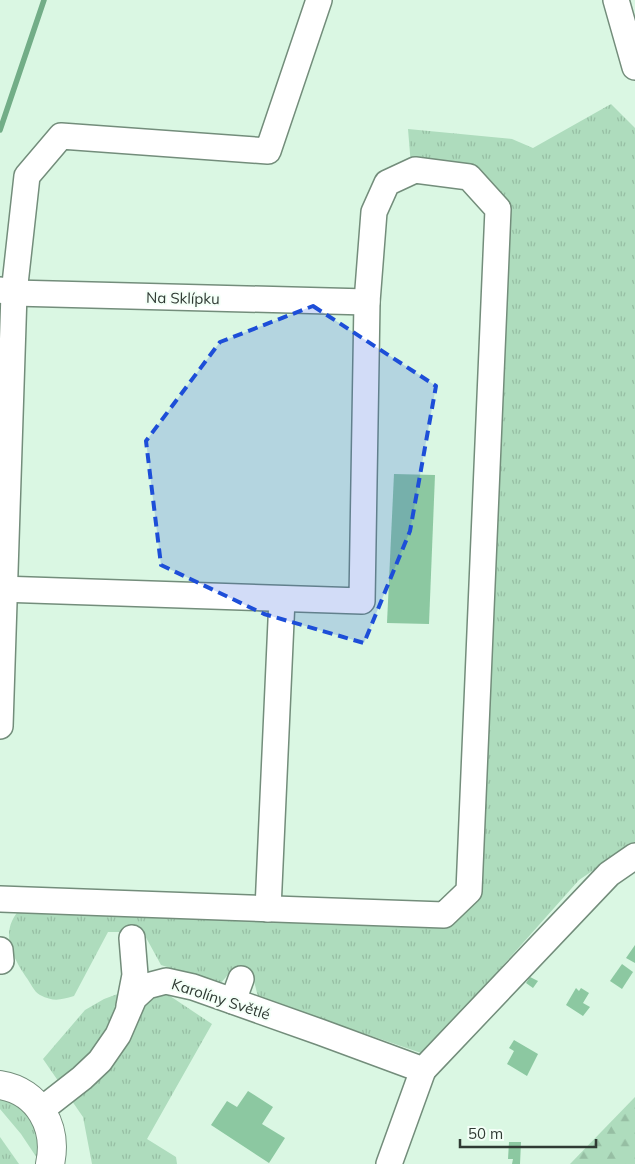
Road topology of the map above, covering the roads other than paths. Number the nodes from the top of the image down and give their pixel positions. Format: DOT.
graph roads {
  1 [pos="319,0"];
  2 [pos="616,0"];
  3 [pos="635,67"];
  4 [pos="7,292"];
  5 [pos="367,302"];
  6 [pos="2,589"];
  7 [pos="282,599"];
  8 [pos="0,726"];
  9 [pos="635,856"];
  10 [pos="0,899"];
  11 [pos="268,908"];
  12 [pos="132,938"];
  13 [pos="127,1013"];
  14 [pos="423,1070"];
  15 [pos="1,1083"];
  16 [pos="41,1110"];
  17 [pos="50,1164"];
  18 [pos="388,1164"];
  1 -- 4 [label="street"];
  2 -- 3 [label="street"];
  4 -- 5 [label="street, Na Sklípku"];
  4 -- 6 [label="street"];
  5 -- 7 [label="street"];
  5 -- 11 [label="street"];
  6 -- 7 [label="street"];
  6 -- 8 [label="street"];
  7 -- 11 [label="street"];
  9 -- 14 [label="street"];
  10 -- 11 [label="street"];
  12 -- 13 [label="street"];
  13 -- 14 [label="street, Karolíny Světlé"];
  13 -- 16 [label="street, Karolíny Světlé"];
  14 -- 18 [label="street"];
  15 -- 16 [label="main road"];
  16 -- 17 [label="main road"];
}
